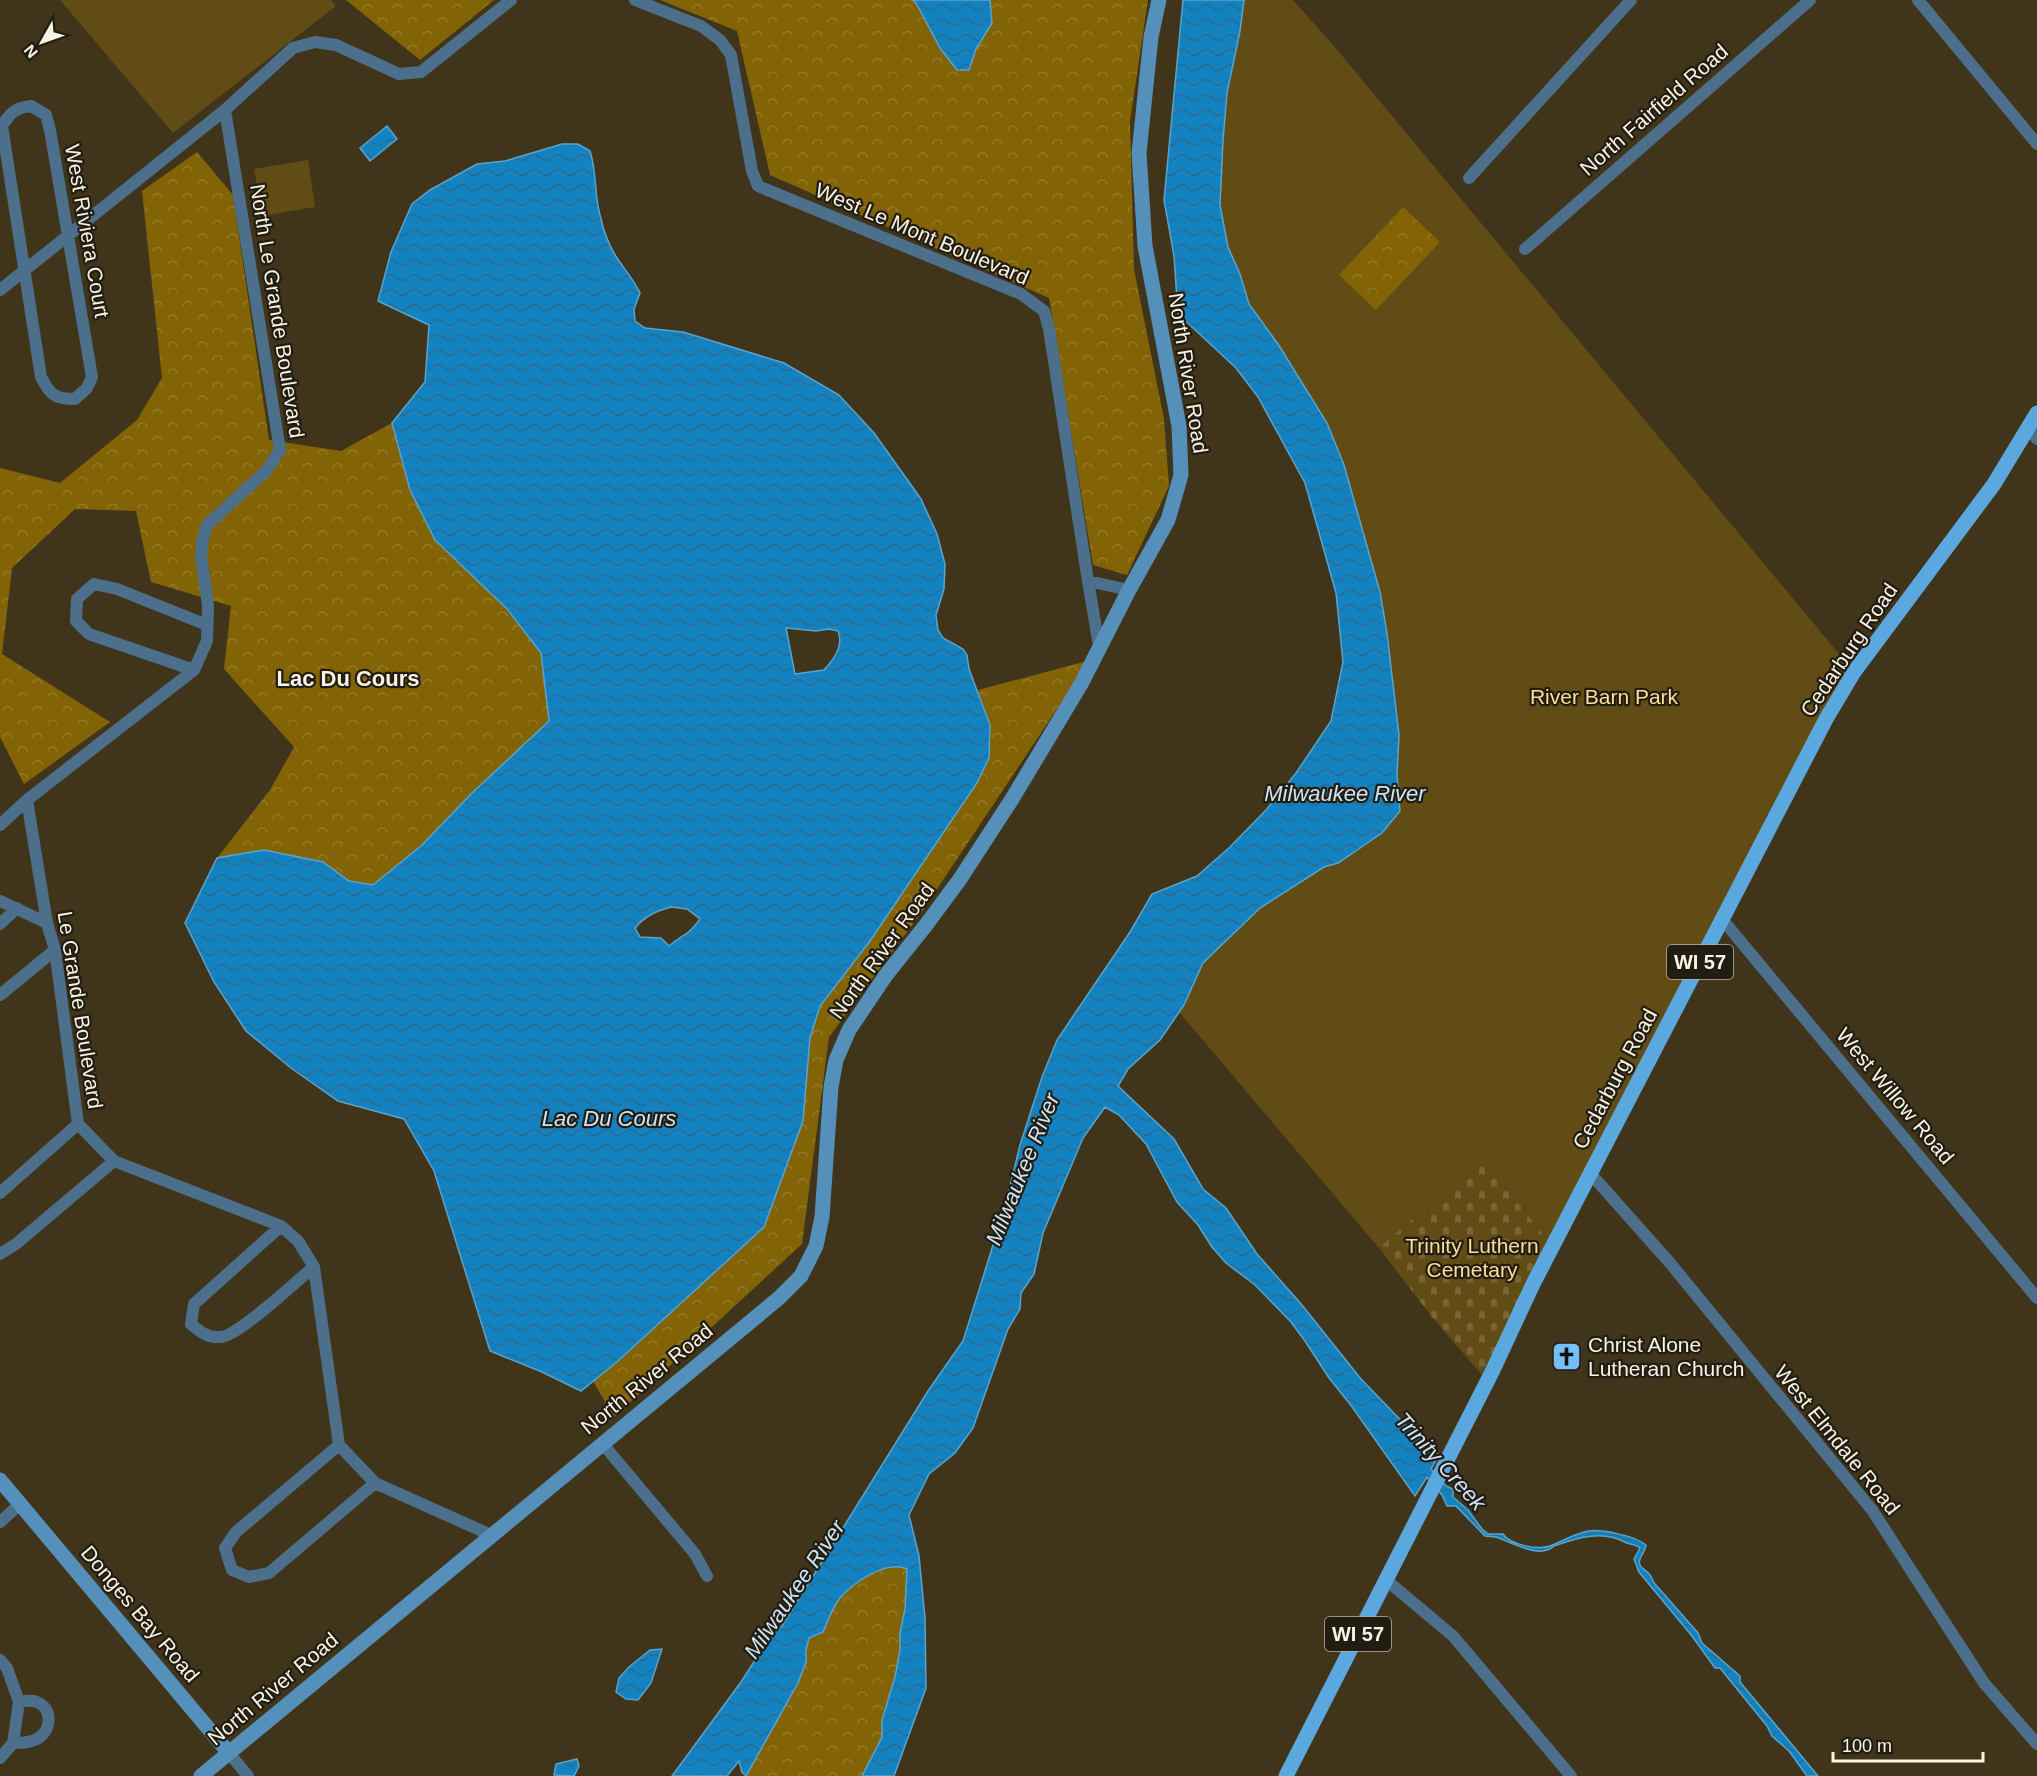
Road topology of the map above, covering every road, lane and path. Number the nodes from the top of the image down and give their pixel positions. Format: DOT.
graph roads {
  1 [pos="511,0"];
  2 [pos="635,0"];
  3 [pos="1159,0"];
  4 [pos="1631,0"];
  5 [pos="1809,0"];
  6 [pos="1918,0"];
  7 [pos="225,110"];
  8 [pos="2037,144"];
  9 [pos="1469,178"];
  10 [pos="69,234"];
  11 [pos="1525,249"];
  12 [pos="23,272"];
  13 [pos="0,290"];
  14 [pos="2037,413"];
  15 [pos="2034,430"];
  16 [pos="1088,581"];
  17 [pos="1129,590"];
  18 [pos="207,625"];
  19 [pos="1099,646"];
  20 [pos="194,670"];
  21 [pos="27,800"];
  22 [pos="0,825"];
  23 [pos="0,901"];
  24 [pos="17,908"];
  25 [pos="1722,919"];
  26 [pos="47,922"];
  27 [pos="0,924"];
  28 [pos="55,950"];
  29 [pos="0,995"];
  30 [pos="78,1124"];
  31 [pos="114,1161"];
  32 [pos="1590,1173"];
  33 [pos="0,1193"];
  34 [pos="281,1226"];
  35 [pos="0,1254"];
  36 [pos="314,1267"];
  37 [pos="2037,1298"];
  38 [pos="602,1443"];
  39 [pos="339,1445"];
  40 [pos="0,1480"];
  41 [pos="375,1483"];
  42 [pos="20,1504"];
  43 [pos="0,1522"];
  44 [pos="491,1535"];
  45 [pos="707,1575"];
  46 [pos="1385,1580"];
  47 [pos="0,1660"];
  48 [pos="20,1702"];
  49 [pos="13,1743"];
  50 [pos="2037,1744"];
  51 [pos="229,1753"];
  52 [pos="0,1758"];
  53 [pos="201,1776"];
  54 [pos="248,1776"];
  55 [pos="1286,1776"];
  56 [pos="1571,1776"];
  1 -- 7 [label="street"];
  2 -- 16 [label="street, West Le Mont Boulevard"];
  3 -- 17 [label="street, North River Road"];
  4 -- 9 [label="street"];
  5 -- 11 [label="street, North Fairfield Road"];
  6 -- 8 [label="street"];
  7 -- 10 [label="street"];
  7 -- 18 [label="street, North Le Grande Boulevard"];
  10 -- 12 [label="street"];
  10 -- 12 [label="street, West Riviera Court"];
  10 -- 12 [label="street, West Riviera Court"];
  12 -- 13 [label="street"];
  14 -- 15 [label="main road, Cedarburg Road / WI 57"];
  15 -- 25 [label="main road, Cedarburg Road / WI 57"];
  16 -- 17 [label="street"];
  16 -- 19 [label="street, West Le Mont Boulevard"];
  17 -- 19 [label="street, North River Road"];
  18 -- 20 [label="street, North Le Grande Boulevard"];
  18 -- 20 [label="street"];
  19 -- 38 [label="street, North River Road"];
  20 -- 21 [label="street, North Le Grande Boulevard"];
  21 -- 22 [label="street, North Le Grande Boulevard"];
  21 -- 26 [label="street, Le Grande Boulevard"];
  23 -- 24 [label="street"];
  24 -- 26 [label="street"];
  24 -- 27 [label="street"];
  25 -- 32 [label="main road, Cedarburg Road / WI 57"];
  25 -- 37 [label="street, West Willow Road"];
  26 -- 28 [label="street, Le Grande Boulevard"];
  28 -- 29 [label="street"];
  28 -- 30 [label="street, Le Grande Boulevard"];
  30 -- 31 [label="street, Le Grande Boulevard"];
  30 -- 33 [label="street"];
  31 -- 34 [label="street, Le Grande Boulevard"];
  31 -- 35 [label="street"];
  32 -- 46 [label="main road, Cedarburg Road / WI 57"];
  32 -- 50 [label="street, West Elmdale Road"];
  34 -- 36 [label="street, Le Grande Boulevard"];
  34 -- 36 [label="street"];
  36 -- 39 [label="street, Le Grande Boulevard"];
  38 -- 44 [label="street, North River Road"];
  38 -- 45 [label="street"];
  39 -- 41 [label="street"];
  39 -- 41 [label="street"];
  40 -- 42 [label="street, Donges Bay Road"];
  41 -- 44 [label="street"];
  42 -- 43 [label="street"];
  42 -- 51 [label="street, Donges Bay Road"];
  44 -- 51 [label="street, North River Road"];
  46 -- 55 [label="main road, Cedarburg Road / WI 57"];
  46 -- 56 [label="street"];
  47 -- 48 [label="street"];
  48 -- 49 [label="street"];
  48 -- 49 [label="street"];
  49 -- 52 [label="street"];
  51 -- 53 [label="street, North River Road"];
  51 -- 54 [label="street, Donges Bay Road"];
}
